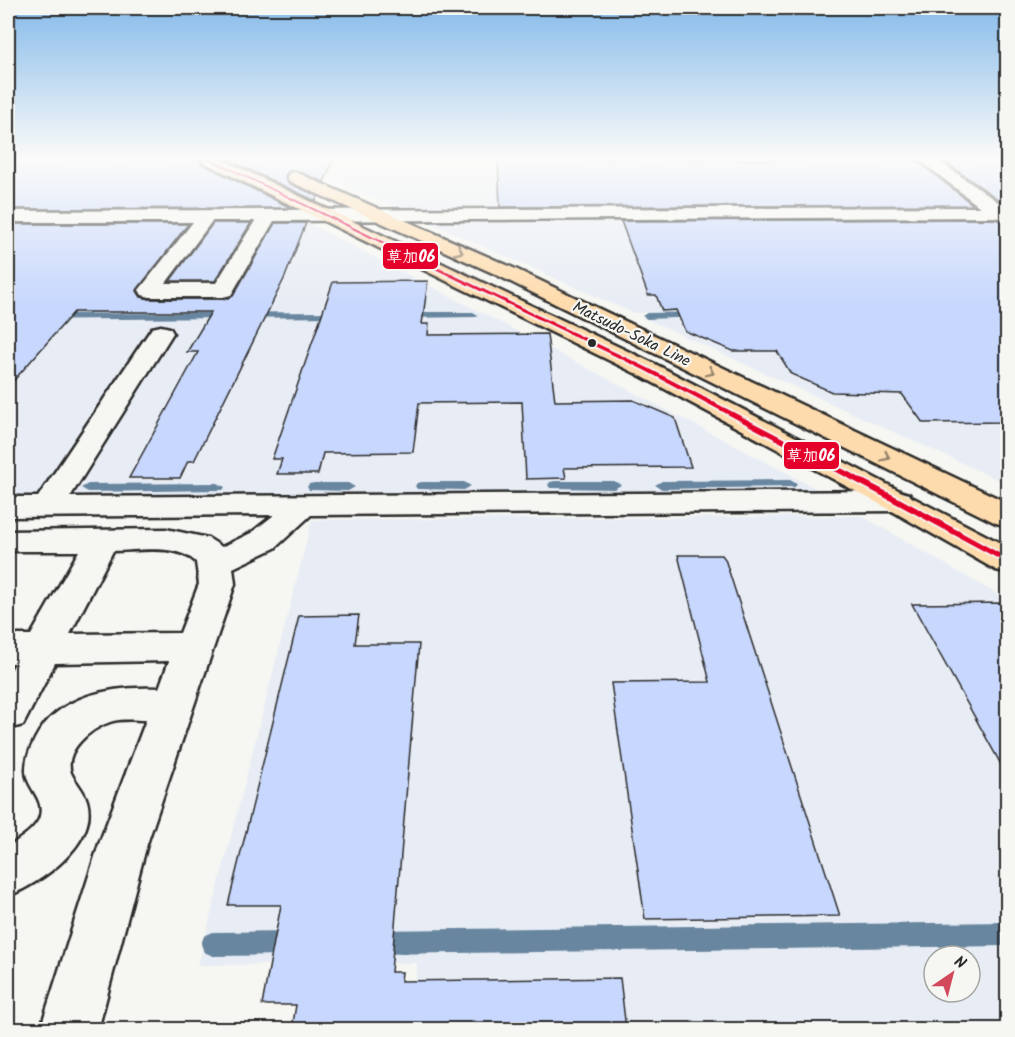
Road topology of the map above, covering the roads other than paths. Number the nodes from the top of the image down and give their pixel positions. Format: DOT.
graph roads {
  1 [pos="307,207"];
  2 [pos="364,207"];
  3 [pos="1004,214"];
  4 [pos="382,215"];
  5 [pos="207,216"];
  6 [pos="268,216"];
  7 [pos="325,216"];
  8 [pos="8,217"];
  9 [pos="161,333"];
  10 [pos="898,501"];
  11 [pos="302,506"];
  12 [pos="47,507"];
  13 [pos="999,507"];
  14 [pos="8,533"];
  15 [pos="102,540"];
  16 [pos="215,562"];
  17 [pos="1008,562"];
  18 [pos="195,647"];
  19 [pos="25,649"];
  20 [pos="174,705"];
  21 [pos="8,713"];
  22 [pos="8,873"];
  23 [pos="69,1029"];
  1 -- 7 [label="main road, Matsudo-Soka Line"];
  2 -- 4 [label="main road, Matsudo-Soka Line"];
  3 -- 4 [label="street"];
  4 -- 7 [label="street"];
  4 -- 13 [label="main road, Matsudo-Soka Line, one-way"];
  5 -- 6 [label="street"];
  5 -- 6 [label="street"];
  5 -- 8 [label="street"];
  6 -- 7 [label="street"];
  7 -- 10 [label="main road, Matsudo-Soka Line"];
  9 -- 12 [label="street"];
  10 -- 11 [label="street"];
  10 -- 17 [label="main road, Matsudo-Soka Line"];
  11 -- 12 [label="street"];
  11 -- 16 [label="street"];
  12 -- 14 [label="street"];
  14 -- 15 [label="street"];
  15 -- 16 [label="street"];
  15 -- 19 [label="street"];
  16 -- 18 [label="street"];
  18 -- 19 [label="street"];
  18 -- 20 [label="street"];
  19 -- 21 [label="street"];
  20 -- 22 [label="street"];
  20 -- 23 [label="street"];
}
